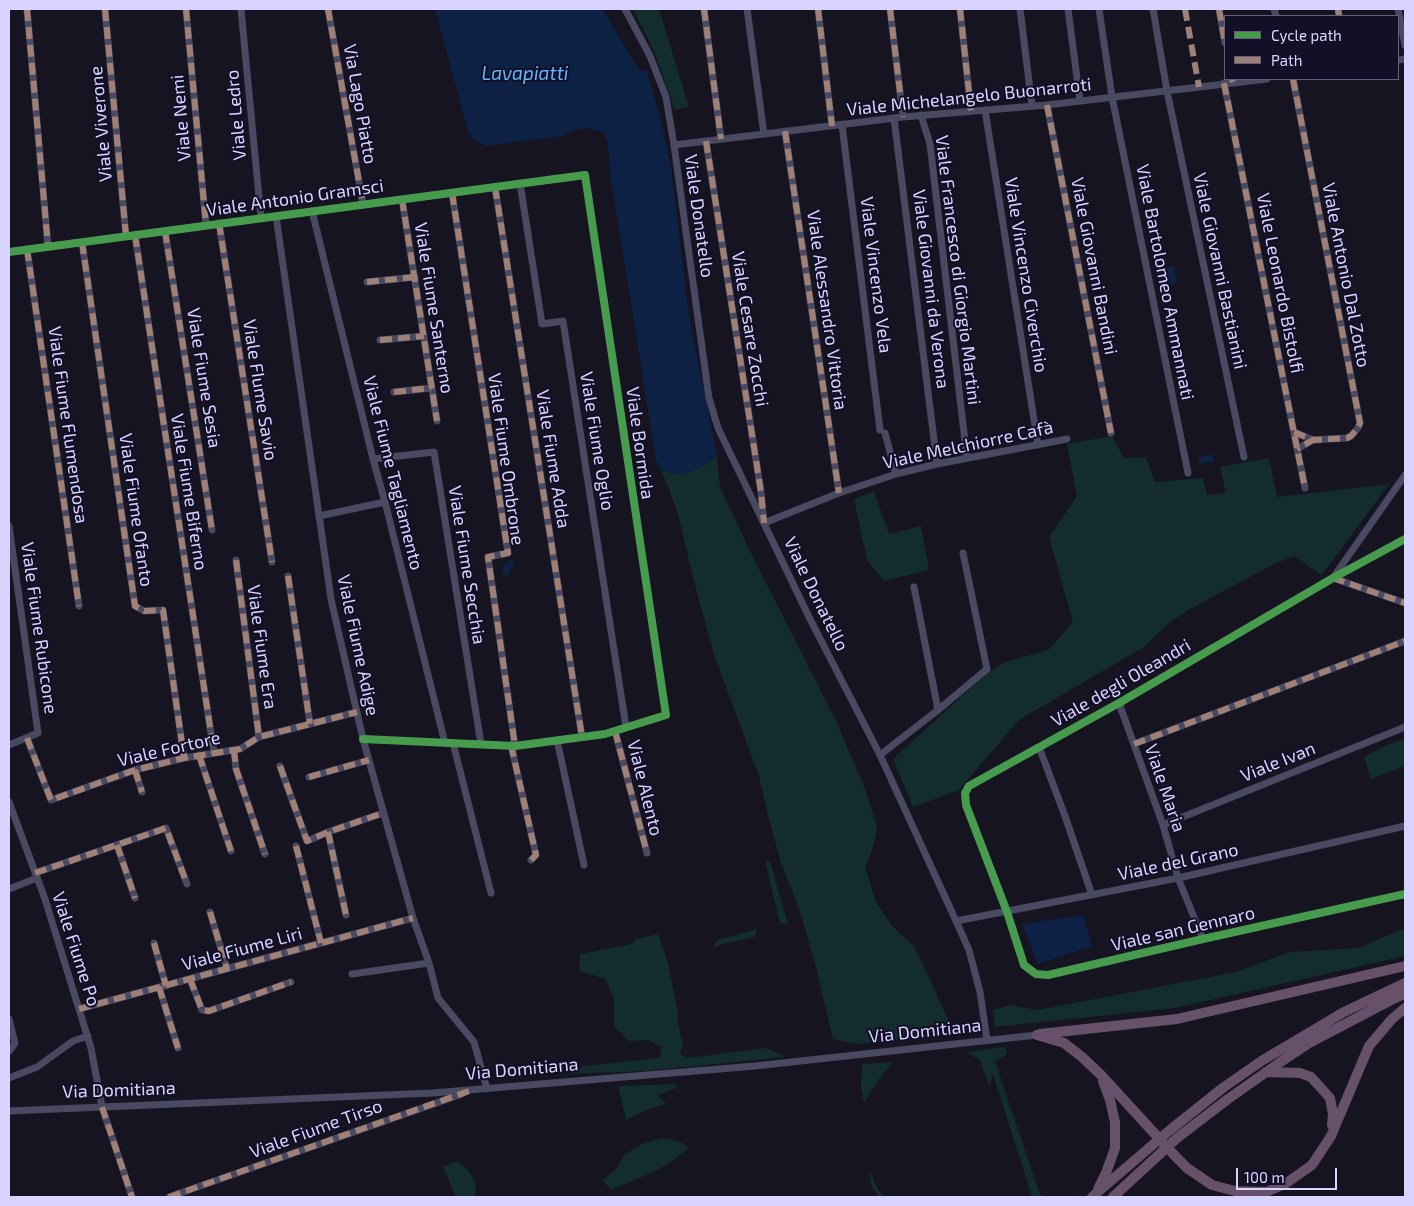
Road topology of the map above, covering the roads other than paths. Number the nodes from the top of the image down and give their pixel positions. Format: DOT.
graph roads {
  1 [pos="27,9"];
  2 [pos="105,9"];
  3 [pos="186,9"];
  4 [pos="241,9"];
  5 [pos="328,9"];
  6 [pos="625,9"];
  7 [pos="704,9"];
  8 [pos="747,9"];
  9 [pos="818,9"];
  10 [pos="890,9"];
  11 [pos="960,9"];
  12 [pos="1020,9"];
  13 [pos="1068,9"];
  14 [pos="1099,9"];
  15 [pos="1154,9"];
  16 [pos="1219,9"];
  17 [pos="1398,9"];
  18 [pos="1224,37"];
  19 [pos="1405,45"];
  20 [pos="1233,80"];
  21 [pos="1293,80"];
  22 [pos="1224,84"];
  23 [pos="1167,91"];
  24 [pos="1112,97"];
  25 [pos="1080,101"];
  26 [pos="1047,105"];
  27 [pos="1032,106"];
  28 [pos="985,110"];
  29 [pos="971,111"];
  30 [pos="921,115"];
  31 [pos="903,117"];
  32 [pos="894,118"];
  33 [pos="842,125"];
  34 [pos="832,126"];
  35 [pos="785,131"];
  36 [pos="764,134"];
  37 [pos="721,139"];
  38 [pos="706,141"];
  39 [pos="674,145"];
  40 [pos="585,174"];
  41 [pos="520,183"];
  42 [pos="495,186"];
  43 [pos="452,193"];
  44 [pos="402,199"];
  45 [pos="363,204"];
  46 [pos="312,211"];
  47 [pos="276,216"];
  48 [pos="261,218"];
  49 [pos="219,224"];
  50 [pos="206,225"];
  51 [pos="166,231"];
  52 [pos="135,235"];
  53 [pos="126,236"];
  54 [pos="82,242"];
  55 [pos="48,246"];
  56 [pos="26,249"];
  57 [pos="9,252"];
  58 [pos="415,277"];
  59 [pos="367,282"];
  60 [pos="424,336"];
  61 [pos="380,340"];
  62 [pos="431,388"];
  63 [pos="394,392"];
  64 [pos="437,421"];
  65 [pos="1294,432"];
  66 [pos="1111,433"];
  67 [pos="1067,439"];
  68 [pos="1313,440"];
  69 [pos="1038,445"];
  70 [pos="1297,450"];
  71 [pos="1244,457"];
  72 [pos="967,458"];
  73 [pos="373,459"];
  74 [pos="937,464"];
  75 [pos="1188,473"];
  76 [pos="896,474"];
  77 [pos="1405,475"];
  78 [pos="1305,488"];
  79 [pos="839,493"];
  80 [pos="385,502"];
  81 [pos="319,516"];
  82 [pos="764,522"];
  83 [pos="9,526"];
  84 [pos="212,530"];
  85 [pos="1405,539"];
  86 [pos="963,553"];
  87 [pos="236,560"];
  88 [pos="272,562"];
  89 [pos="288,576"];
  90 [pos="1333,578"];
  91 [pos="914,587"];
  92 [pos="1405,603"];
  93 [pos="79,606"];
  94 [pos="1405,641"];
  95 [pos="1119,703"];
  96 [pos="938,710"];
  97 [pos="357,712"];
  98 [pos="310,724"];
  99 [pos="626,727"];
  100 [pos="1405,727"];
  101 [pos="615,730"];
  102 [pos="259,737"];
  103 [pos="582,737"];
  104 [pos="27,738"];
  105 [pos="363,739"];
  106 [pos="557,740"];
  107 [pos="449,743"];
  108 [pos="481,744"];
  109 [pos="1134,744"];
  110 [pos="9,746"];
  111 [pos="513,746"];
  112 [pos="1038,747"];
  113 [pos="234,750"];
  114 [pos="214,753"];
  115 [pos="199,755"];
  116 [pos="880,755"];
  117 [pos="184,758"];
  118 [pos="369,760"];
  119 [pos="280,766"];
  120 [pos="135,770"];
  121 [pos="309,777"];
  122 [pos="142,792"];
  123 [pos="9,802"];
  124 [pos="383,813"];
  125 [pos="1163,825"];
  126 [pos="1405,826"];
  127 [pos="328,832"];
  128 [pos="117,845"];
  129 [pos="296,846"];
  130 [pos="231,851"];
  131 [pos="647,853"];
  132 [pos="265,854"];
  133 [pos="531,860"];
  134 [pos="584,865"];
  135 [pos="36,876"];
  136 [pos="1178,878"];
  137 [pos="187,884"];
  138 [pos="9,889"];
  139 [pos="491,893"];
  140 [pos="1405,894"];
  141 [pos="1092,895"];
  142 [pos="135,898"];
  143 [pos="210,912"];
  144 [pos="1007,912"];
  145 [pos="346,915"];
  146 [pos="413,918"];
  147 [pos="956,921"];
  148 [pos="1203,939"];
  149 [pos="154,943"];
  150 [pos="321,943"];
  151 [pos="429,962"];
  152 [pos="1405,966"];
  153 [pos="227,969"];
  154 [pos="352,974"];
  155 [pos="190,979"];
  156 [pos="290,982"];
  157 [pos="1405,983"];
  158 [pos="162,986"];
  159 [pos="1405,994"];
  160 [pos="1405,1008"];
  161 [pos="79,1009"];
  162 [pos="9,1019"];
  163 [pos="1037,1035"];
  164 [pos="88,1036"];
  165 [pos="987,1040"];
  166 [pos="178,1048"];
  167 [pos="9,1050"];
  168 [pos="1266,1072"];
  169 [pos="1101,1075"];
  170 [pos="9,1078"];
  171 [pos="487,1089"];
  172 [pos="472,1090"];
  173 [pos="102,1107"];
  174 [pos="9,1111"];
  175 [pos="1174,1134"];
  176 [pos="1331,1136"];
  177 [pos="1094,1195"];
  178 [pos="132,1197"];
  179 [pos="169,1197"];
  180 [pos="1112,1197"];
  1 -- 55 [label="street"];
  2 -- 53 [label="street, Viale Viverone"];
  3 -- 50 [label="street, Viale Nemi"];
  4 -- 48 [label="street, Viale Ledro"];
  5 -- 45 [label="street, Via Lago Piatto"];
  6 -- 39 [label="street, Viale Donatello"];
  7 -- 37 [label="street"];
  8 -- 36 [label="street"];
  9 -- 34 [label="street"];
  10 -- 31 [label="street"];
  11 -- 29 [label="street"];
  12 -- 27 [label="street"];
  13 -- 25 [label="street"];
  14 -- 24 [label="street, Viale Bartolomeo Ammannati"];
  15 -- 23 [label="street, Viale Giovanni Bastianini"];
  16 -- 18 [label="street"];
  17 -- 19 [label="street"];
  20 -- 22 [label="street, Viale Michelangelo Buonarroti"];
  21 -- 68 [label="street, Viale Antonio Dal Zotto"];
  22 -- 23 [label="street, Viale Michelangelo Buonarroti"];
  22 -- 65 [label="street, Viale Leonardo Bistolfi"];
  23 -- 24 [label="street, Viale Michelangelo Buonarroti"];
  23 -- 71 [label="street, Viale Giovanni Bastianini"];
  24 -- 25 [label="street, Viale Michelangelo Buonarroti"];
  24 -- 75 [label="street, Viale Bartolomeo Ammannati"];
  25 -- 26 [label="street, Viale Michelangelo Buonarroti"];
  26 -- 27 [label="street, Viale Michelangelo Buonarroti"];
  26 -- 66 [label="street, Viale Giovanni Bandini"];
  27 -- 28 [label="street, Viale Michelangelo Buonarroti"];
  28 -- 29 [label="street, Viale Michelangelo Buonarroti"];
  28 -- 69 [label="street, Viale Vincenzo Civerchio"];
  29 -- 30 [label="street, Viale Michelangelo Buonarroti"];
  30 -- 31 [label="street, Viale Michelangelo Buonarroti"];
  30 -- 72 [label="street, Viale Francesco di Giorgio Martini"];
  31 -- 32 [label="street, Viale Michelangelo Buonarroti"];
  32 -- 33 [label="street, Viale Michelangelo Buonarroti"];
  32 -- 74 [label="street, Viale Giovanni da Verona"];
  33 -- 34 [label="street, Viale Michelangelo Buonarroti"];
  33 -- 76 [label="street, Viale Vincenzo Vela"];
  34 -- 35 [label="street, Viale Michelangelo Buonarroti"];
  35 -- 36 [label="street, Viale Michelangelo Buonarroti"];
  35 -- 79 [label="street, Viale Alessandro Vittoria"];
  36 -- 37 [label="street, Viale Michelangelo Buonarroti"];
  37 -- 38 [label="street, Viale Michelangelo Buonarroti"];
  38 -- 39 [label="street, Viale Michelangelo Buonarroti"];
  38 -- 82 [label="street, Viale Cesare Zocchi"];
  39 -- 82 [label="street, Viale Donatello"];
  40 -- 41 [label="street, Viale Antonio Gramsci"];
  40 -- 99 [label="street, Viale Bormida"];
  41 -- 42 [label="street, Viale Antonio Gramsci"];
  41 -- 99 [label="street, Viale Fiume Oglio"];
  42 -- 43 [label="street, Viale Antonio Gramsci"];
  42 -- 103 [label="street, Viale Fiume Adda"];
  43 -- 44 [label="street, Viale Antonio Gramsci"];
  43 -- 111 [label="street, Viale Fiume Ombrone"];
  44 -- 45 [label="street, Viale Antonio Gramsci"];
  44 -- 58 [label="street, Viale Fiume Santerno"];
  45 -- 46 [label="street, Viale Antonio Gramsci"];
  46 -- 47 [label="street, Viale Antonio Gramsci"];
  46 -- 73 [label="street, Viale Fiume Tagliamento"];
  47 -- 48 [label="street, Viale Antonio Gramsci"];
  47 -- 81 [label="street, Viale Fiume Adige"];
  48 -- 49 [label="street, Viale Antonio Gramsci"];
  49 -- 50 [label="street, Viale Antonio Gramsci"];
  49 -- 88 [label="street, Viale FIume Savio"];
  50 -- 51 [label="street, Viale Antonio Gramsci"];
  51 -- 52 [label="street, Viale Antonio Gramsci"];
  51 -- 84 [label="street, Viale Fiume Sesia"];
  52 -- 53 [label="street, Viale Antonio Gramsci"];
  52 -- 114 [label="street, Viale Fiume Biferno"];
  53 -- 54 [label="street, Viale Antonio Gramsci"];
  54 -- 55 [label="street, Viale Antonio Gramsci"];
  54 -- 117 [label="street, Viale Fiume Ofanto"];
  55 -- 56 [label="street, Viale Antonio Gramsci"];
  56 -- 57 [label="street, Viale Antonio Gramsci"];
  56 -- 93 [label="street, Viale Fiume Flumendosa"];
  58 -- 59 [label="street"];
  58 -- 60 [label="street, Viale Fiume Santerno"];
  60 -- 61 [label="street"];
  60 -- 62 [label="street, Viale Fiume Santerno"];
  62 -- 63 [label="street"];
  62 -- 64 [label="street, Viale Fiume Santerno"];
  65 -- 68 [label="street, Viale Antonio Dal Zotto"];
  65 -- 70 [label="street, Viale Leonardo Bistolfi"];
  67 -- 69 [label="street, Viale Melchiorre Cafà"];
  68 -- 70 [label="street, Viale Antonio Dal Zotto"];
  69 -- 72 [label="street, Viale Melchiorre Cafà"];
  70 -- 78 [label="street, Viale Leonardo Bistolfi"];
  72 -- 74 [label="street, Viale Melchiorre Cafà"];
  73 -- 80 [label="street, Viale Fiume Tagliamento"];
  73 -- 108 [label="street, Viale Fiume Secchia"];
  74 -- 76 [label="street, Viale Melchiorre Cafà"];
  76 -- 79 [label="street, Viale Melchiorre Cafà"];
  77 -- 90 [label="street"];
  79 -- 82 [label="street, Viale Melchiorre Cafà"];
  80 -- 81 [label="street"];
  80 -- 107 [label="street, Viale Fiume Tagliamento"];
  81 -- 97 [label="street, Viale Fiume Adige"];
  82 -- 116 [label="street, Viale Donatello"];
  83 -- 104 [label="street, Viale Fiume Rubicone"];
  85 -- 90 [label="street, Viale degli Oleandri"];
  86 -- 96 [label="street"];
  87 -- 102 [label="street, Viale Fiume Era"];
  89 -- 98 [label="street"];
  90 -- 92 [label="street"];
  90 -- 95 [label="street, Viale degli Oleandri"];
  91 -- 96 [label="street"];
  94 -- 109 [label="street"];
  95 -- 109 [label="street, Viale Maria"];
  95 -- 112 [label="street, Viale degli Oleandri"];
  96 -- 116 [label="street"];
  97 -- 98 [label="street, Viale Fortore"];
  97 -- 105 [label="street, Viale Fiume Adige"];
  98 -- 102 [label="street, Viale Fortore"];
  99 -- 101 [label="street"];
  100 -- 125 [label="street, Viale Ivan"];
  101 -- 103 [label="street"];
  101 -- 131 [label="street, Viale Alento"];
  102 -- 113 [label="street, Viale Fortore"];
  103 -- 106 [label="street"];
  104 -- 110 [label="street, Viale Fiume Rubicone"];
  104 -- 120 [label="street, Viale Fortore"];
  105 -- 107 [label="street"];
  105 -- 118 [label="street, Viale Fiume Adige"];
  106 -- 111 [label="street"];
  106 -- 134 [label="street"];
  107 -- 108 [label="street"];
  107 -- 139 [label="street, Viale Fiume Tagliamento"];
  108 -- 111 [label="street"];
  109 -- 125 [label="street, Viale Maria"];
  111 -- 133 [label="street"];
  112 -- 141 [label="street"];
  112 -- 144 [label="street, Viale degli Oleandri"];
  113 -- 114 [label="street, Viale Fortore"];
  113 -- 132 [label="street"];
  114 -- 115 [label="street, Viale Fortore"];
  115 -- 117 [label="street, Viale Fortore"];
  115 -- 130 [label="street"];
  116 -- 147 [label="street, Viale Donatello"];
  117 -- 120 [label="street, Viale Fortore"];
  118 -- 121 [label="street"];
  118 -- 124 [label="street, Viale Fiume Adige"];
  119 -- 127 [label="street"];
  120 -- 122 [label="street"];
  123 -- 135 [label="street, Viale Fiume Po"];
  124 -- 127 [label="street"];
  124 -- 146 [label="street, Viale Fiume Adige"];
  125 -- 136 [label="street, Viale Maria"];
  126 -- 136 [label="street, Viale del Grano"];
  127 -- 145 [label="street"];
  128 -- 135 [label="street"];
  128 -- 137 [label="street"];
  128 -- 142 [label="street"];
  129 -- 150 [label="street"];
  135 -- 138 [label="street"];
  135 -- 161 [label="street, Viale Fiume Po"];
  136 -- 141 [label="street, Viale del Grano"];
  136 -- 148 [label="street, Viale Maria"];
  140 -- 148 [label="street, Viale san Gennaro"];
  141 -- 144 [label="street, Viale del Grano"];
  143 -- 153 [label="street"];
  144 -- 147 [label="street, Viale del Grano"];
  144 -- 148 [label="street, Viale san Gennaro"];
  146 -- 150 [label="street, Viale Fiume Liri"];
  146 -- 151 [label="street, Viale Fiume Adige"];
  147 -- 165 [label="street, Viale Donatello"];
  149 -- 158 [label="street"];
  150 -- 153 [label="street, Viale Fiume Liri"];
  151 -- 154 [label="street"];
  151 -- 171 [label="street, Viale Fiume Adige"];
  152 -- 163 [label="highway"];
  153 -- 155 [label="street, Viale Fiume Liri"];
  155 -- 156 [label="street"];
  155 -- 158 [label="street, Viale Fiume Liri"];
  157 -- 175 [label="highway"];
  158 -- 161 [label="street, Viale Fiume Liri"];
  158 -- 166 [label="street"];
  159 -- 168 [label="highway"];
  160 -- 176 [label="highway"];
  161 -- 164 [label="street, Viale Fiume Po"];
  162 -- 167 [label="street"];
  163 -- 165 [label="street, Via Domitiana"];
  163 -- 169 [label="highway"];
  164 -- 170 [label="street"];
  164 -- 173 [label="street, Viale Fiume Po"];
  165 -- 171 [label="street, Via Domitiana"];
  168 -- 175 [label="highway"];
  168 -- 176 [label="highway"];
  169 -- 176 [label="highway"];
  169 -- 177 [label="highway"];
  171 -- 172 [label="street, Via Domitiana"];
  172 -- 173 [label="street, Via Domitiana"];
  172 -- 179 [label="street, Viale Fiume Tirso"];
  173 -- 174 [label="street, Via Domitiana"];
  173 -- 178 [label="street, Viale Fiume Po"];
  175 -- 177 [label="highway"];
  175 -- 180 [label="highway"];
}
